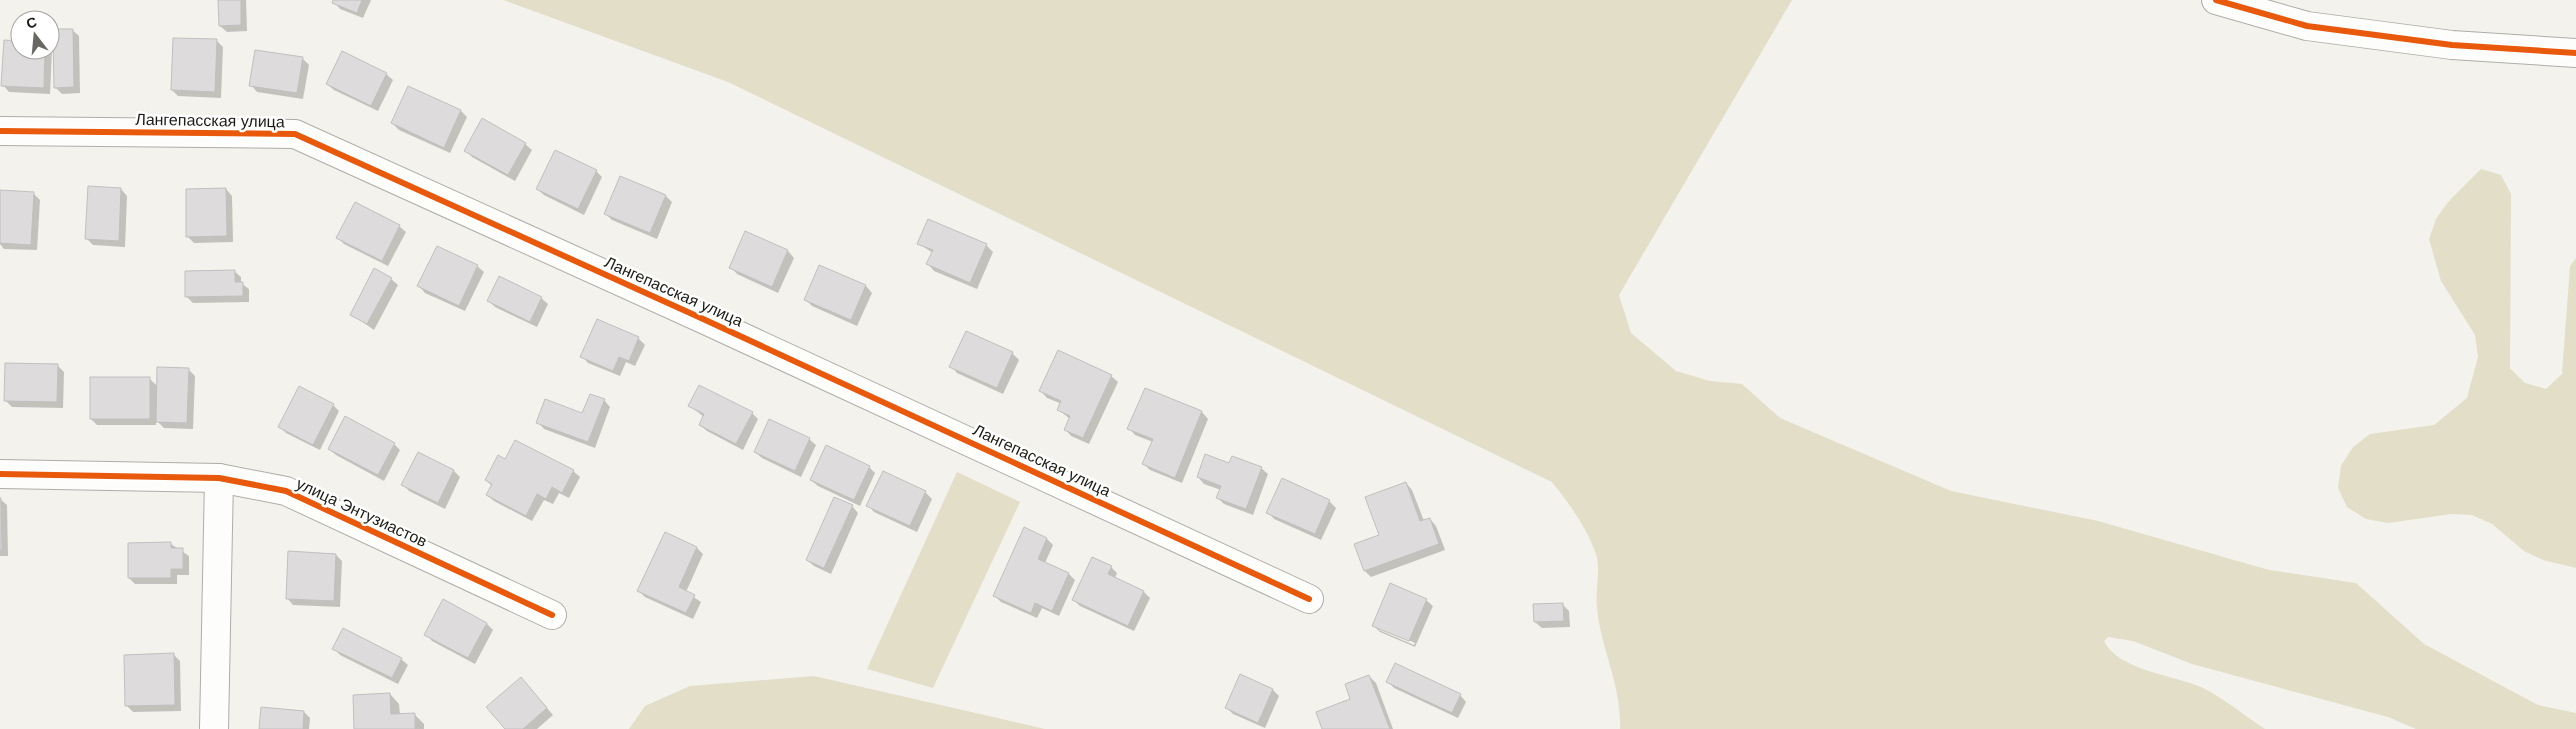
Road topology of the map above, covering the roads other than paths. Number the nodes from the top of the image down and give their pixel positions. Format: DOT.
graph roads {
  1 [pos="2216,0"];
  2 [pos="2576,53"];
  3 [pos="0,131"];
  4 [pos="0,474"];
  5 [pos="219,478"];
  6 [pos="1309,598"];
  7 [pos="552,615"];
  8 [pos="214,729"];
  1 -- 2 [label="street"];
  3 -- 6 [label="street, Лангепасская улица"];
  4 -- 5 [label="street, улица Энтузиастов"];
  5 -- 7 [label="street, улица Энтузиастов"];
  5 -- 8 [label="street"];
}
